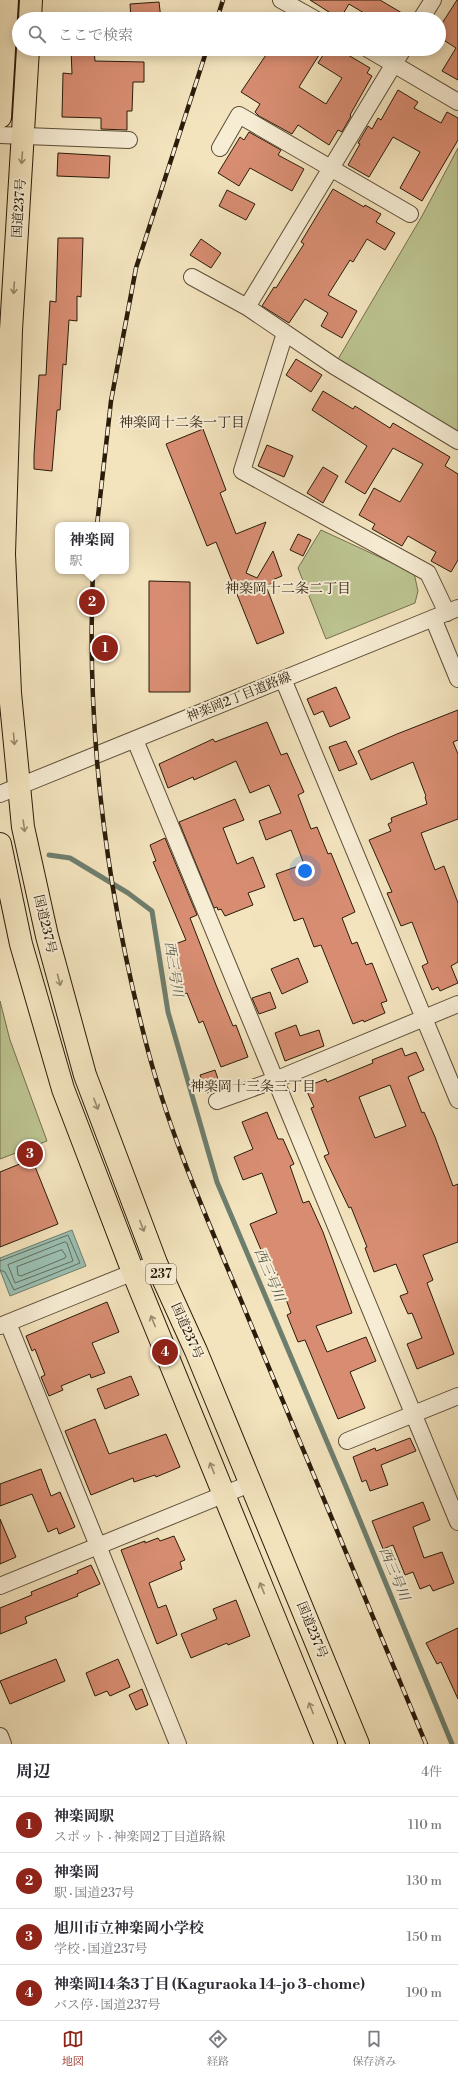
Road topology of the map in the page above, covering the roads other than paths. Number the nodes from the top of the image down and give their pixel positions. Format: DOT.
graph roads {
  1 [pos="7,0"];
  2 [pos="31,0"];
  3 [pos="281,0"];
  4 [pos="433,0"];
  5 [pos="30,12"];
  6 [pos="302,12"];
  7 [pos="425,12"];
  8 [pos="28,56"];
  9 [pos="380,56"];
  10 [pos="399,56"];
  11 [pos="394,64"];
  12 [pos="2,83"];
  13 [pos="27,86"];
  14 [pos="458,102"];
  15 [pos="0,117"];
  16 [pos="0,134"];
  17 [pos="23,136"];
  18 [pos="129,140"];
  19 [pos="220,148"];
  20 [pos="330,170"];
  21 [pos="410,214"];
  22 [pos="192,277"];
  23 [pos="247,307"];
  24 [pos="6,330"];
  25 [pos="285,333"];
  26 [pos="458,441"];
  27 [pos="446,613"];
  28 [pos="283,679"];
  29 [pos="458,679"];
  30 [pos="135,740"];
  31 [pos="10,791"];
  32 [pos="0,844"];
  33 [pos="458,1004"];
  34 [pos="424,1018"];
  35 [pos="275,1080"];
  36 [pos="458,1100"];
  37 [pos="217,1101"];
  38 [pos="156,1263"];
  39 [pos="133,1272"];
  40 [pos="4,1325"];
  41 [pos="458,1396"];
  42 [pos="413,1414"];
  43 [pos="347,1441"];
  44 [pos="252,1483"];
  45 [pos="223,1495"];
  46 [pos="458,1522"];
  47 [pos="97,1547"];
  48 [pos="0,1586"];
  49 [pos="0,1736"];
  50 [pos="4,1744"];
  51 [pos="178,1744"];
  52 [pos="326,1744"];
  53 [pos="358,1744"];
  1 -- 12 [label="highway"];
  2 -- 5 [label="highway"];
  3 -- 6 [label="street"];
  4 -- 7 [label="street"];
  8 -- 13 [label="highway, 国道237号 / 237"];
  9 -- 11 [label="street"];
  10 -- 11 [label="street"];
  11 -- 14 [label="street"];
  11 -- 20 [label="street"];
  12 -- 13 [label="street"];
  12 -- 15 [label="highway"];
  13 -- 17 [label="highway, 国道237号 / 237"];
  16 -- 17 [label="street"];
  17 -- 18 [label="street"];
  17 -- 24 [label="highway, 国道237号 / 237, one-way"];
  19 -- 20 [label="street"];
  20 -- 21 [label="street"];
  20 -- 23 [label="street"];
  22 -- 23 [label="street"];
  23 -- 25 [label="street"];
  24 -- 31 [label="highway, 国道237号 / 237, one-way"];
  25 -- 26 [label="street"];
  25 -- 27 [label="street"];
  27 -- 28 [label="street, 神楽岡2丁目道路線"];
  27 -- 29 [label="street"];
  28 -- 30 [label="street, 神楽岡2丁目道路線"];
  28 -- 34 [label="street"];
  30 -- 31 [label="street, 神楽岡2丁目道路線"];
  30 -- 35 [label="street"];
  31 -- 38 [label="highway, 国道237号 / 237, one-way"];
  32 -- 39 [label="highway, 国道237号 / 237"];
  33 -- 34 [label="street"];
  34 -- 35 [label="street"];
  34 -- 36 [label="street"];
  35 -- 37 [label="street"];
  35 -- 42 [label="street"];
  38 -- 39 [label="street"];
  38 -- 44 [label="highway, 国道237号 / 237"];
  39 -- 40 [label="street"];
  45 -- 39 [label="highway, 国道237号 / 237, one-way"];
  40 -- 47 [label="street"];
  41 -- 42 [label="street"];
  42 -- 43 [label="street"];
  42 -- 46 [label="street"];
  44 -- 45 [label="street"];
  44 -- 53 [label="highway, 国道237号 / 237"];
  45 -- 47 [label="street"];
  52 -- 45 [label="highway, 国道237号 / 237, one-way"];
  47 -- 48 [label="street"];
  47 -- 51 [label="street"];
  49 -- 50 [label="street"];
}
